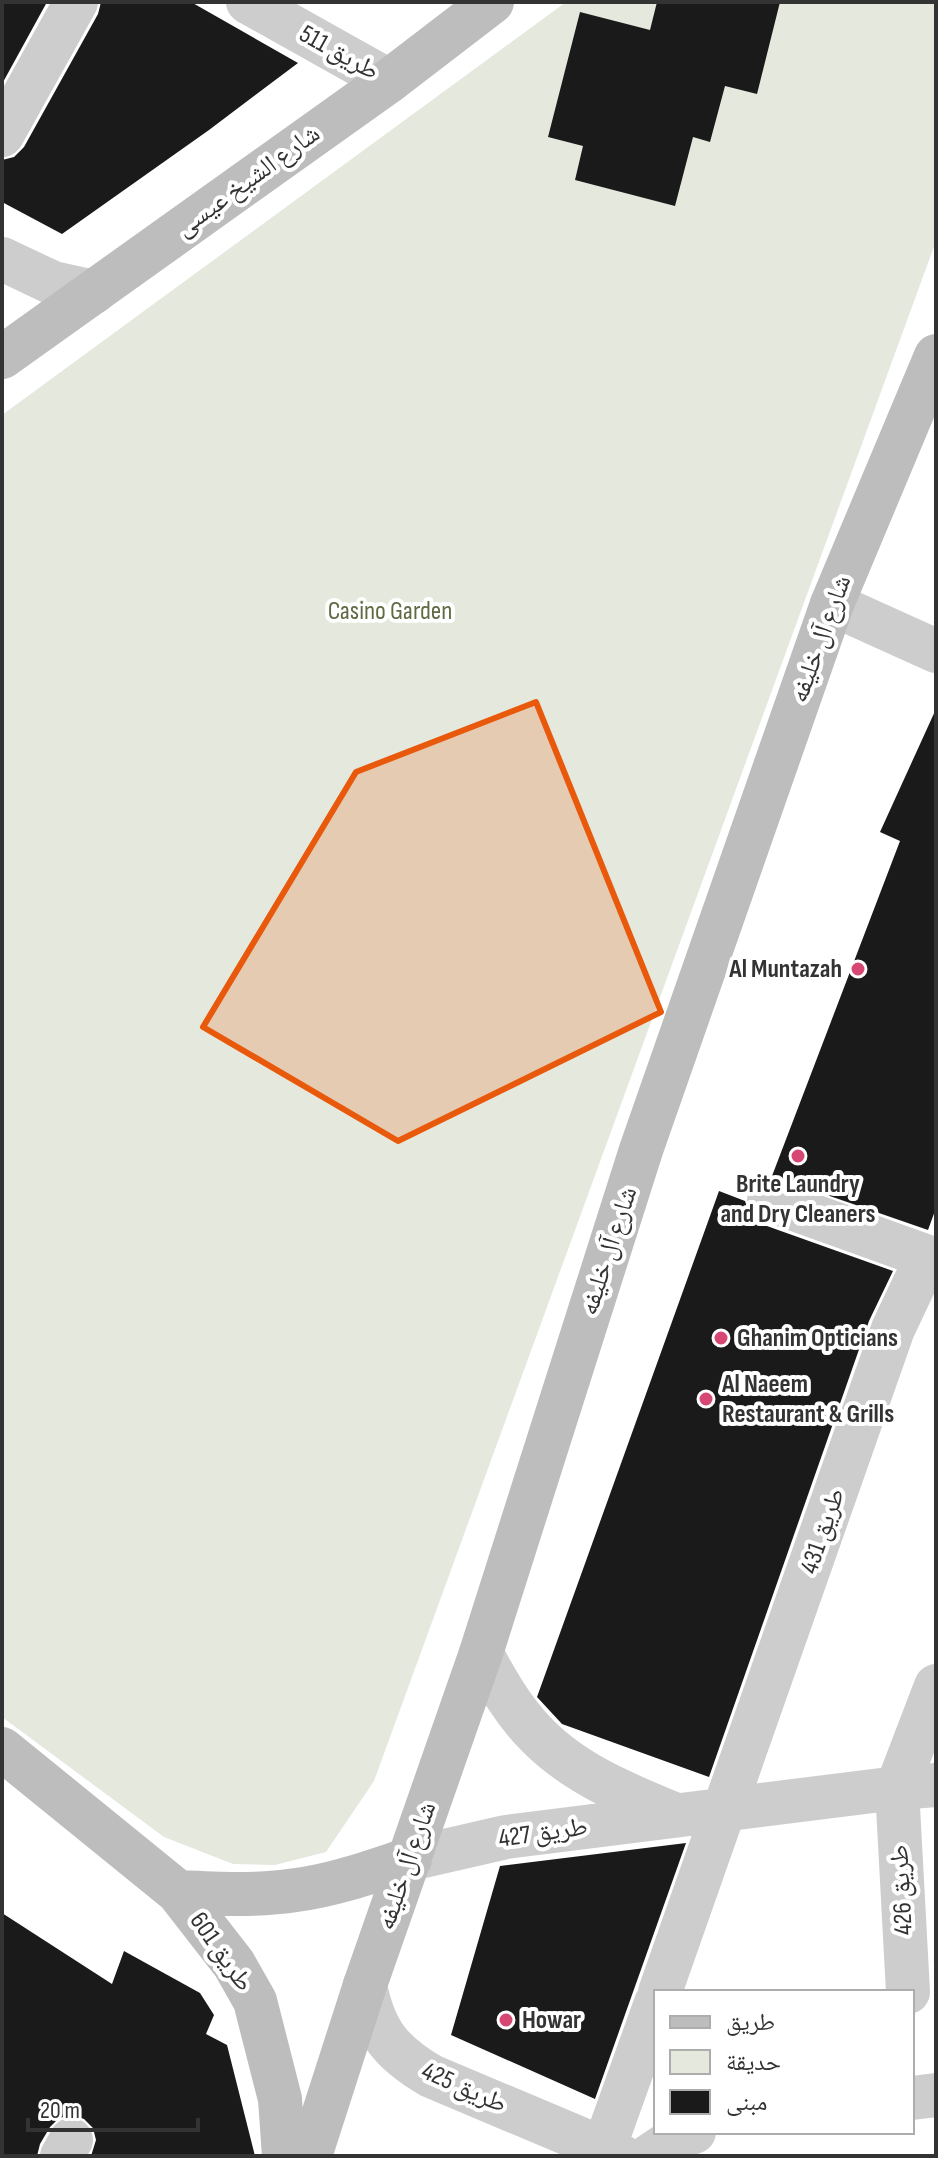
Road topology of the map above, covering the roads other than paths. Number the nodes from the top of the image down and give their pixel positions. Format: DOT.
graph roads {
  1 [pos="76,2"];
  2 [pos="248,2"];
  3 [pos="492,2"];
  4 [pos="389,81"];
  5 [pos="2,135"];
  6 [pos="2,259"];
  7 [pos="94,292"];
  8 [pos="936,356"];
  9 [pos="2,357"];
  10 [pos="832,604"];
  11 [pos="936,651"];
  12 [pos="769,1200"];
  13 [pos="932,1258"];
  14 [pos="481,1653"];
  15 [pos="936,1686"];
  16 [pos="2,1749"];
  17 [pos="917,1786"];
  18 [pos="726,1809"];
  19 [pos="678,1816"];
  20 [pos="410,1859"];
  21 [pos="178,1892"];
  22 [pos="365,1985"];
  23 [pos="661,1990"];
  24 [pos="908,1990"];
  25 [pos="654,2010"];
  26 [pos="936,2095"];
  27 [pos="914,2098"];
  28 [pos="688,2134"];
  29 [pos="613,2152"];
  30 [pos="284,2156"];
  31 [pos="310,2156"];
  32 [pos="649,2156"];
  1 -- 5 [label="street"];
  2 -- 4 [label="street, طريق 511"];
  3 -- 4 [label="street, شارع الشيخ عيسى"];
  4 -- 7 [label="street, شارع الشيخ عيسى"];
  6 -- 7 [label="street"];
  7 -- 9 [label="street, شارع الشيخ عيسى"];
  8 -- 10 [label="street, شارع آل خليفه"];
  10 -- 11 [label="street"];
  10 -- 14 [label="street, شارع آل خليفه"];
  12 -- 13 [label="street, طريق 431"];
  13 -- 18 [label="street, طريق 431"];
  14 -- 19 [label="street, طريق 427"];
  14 -- 20 [label="street, شارع آل خليفه"];
  15 -- 17 [label="street"];
  16 -- 21 [label="street, طريق 601"];
  17 -- 18 [label="street, طريق 427"];
  17 -- 24 [label="street, طريق 426"];
  18 -- 19 [label="street, طريق 427"];
  18 -- 23 [label="street"];
  19 -- 20 [label="street, طريق 427"];
  20 -- 21 [label="street, طريق 601"];
  20 -- 22 [label="street, شارع آل خليفه"];
  21 -- 30 [label="street, طريق 601"];
  22 -- 29 [label="street, طريق 425"];
  22 -- 31 [label="street, شارع آل خليفه"];
  25 -- 29 [label="street, طريق 425"];
  26 -- 27 [label="street"];
  28 -- 32 [label="street"];
}
